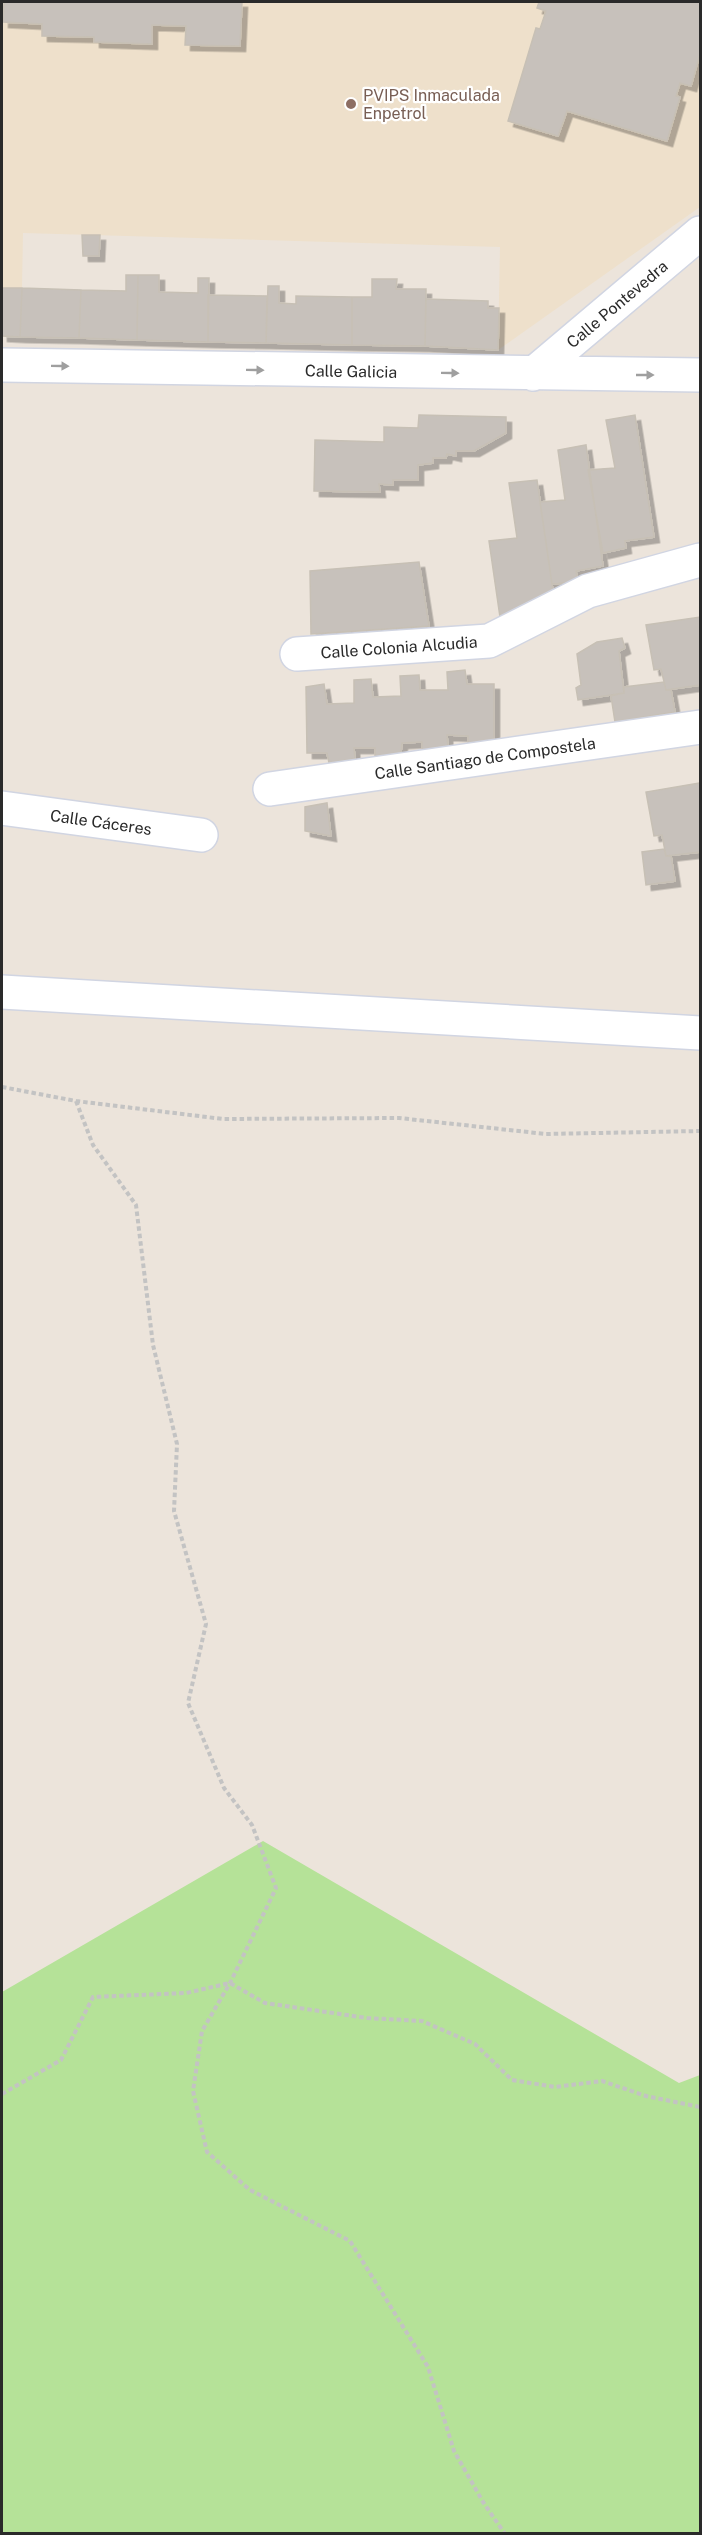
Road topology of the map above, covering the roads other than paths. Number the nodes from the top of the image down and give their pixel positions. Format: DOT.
graph roads {
  1 [pos="700,232"];
  2 [pos="2,365"];
  3 [pos="533,374"];
  4 [pos="700,375"];
  5 [pos="700,560"];
  6 [pos="297,654"];
  7 [pos="700,727"];
  8 [pos="270,789"];
  9 [pos="2,808"];
  10 [pos="201,835"];
  11 [pos="2,992"];
  12 [pos="700,1033"];
  1 -- 3 [label="street, Calle Pontevedra"];
  2 -- 3 [label="street, Calle Galicia, one-way"];
  3 -- 4 [label="street, Calle Galicia, one-way"];
  5 -- 6 [label="street, Calle Colonia Alcudia"];
  7 -- 8 [label="street, Calle Santiago de Compostela"];
  9 -- 10 [label="street, Calle Cáceres"];
  11 -- 12 [label="street"];
}
